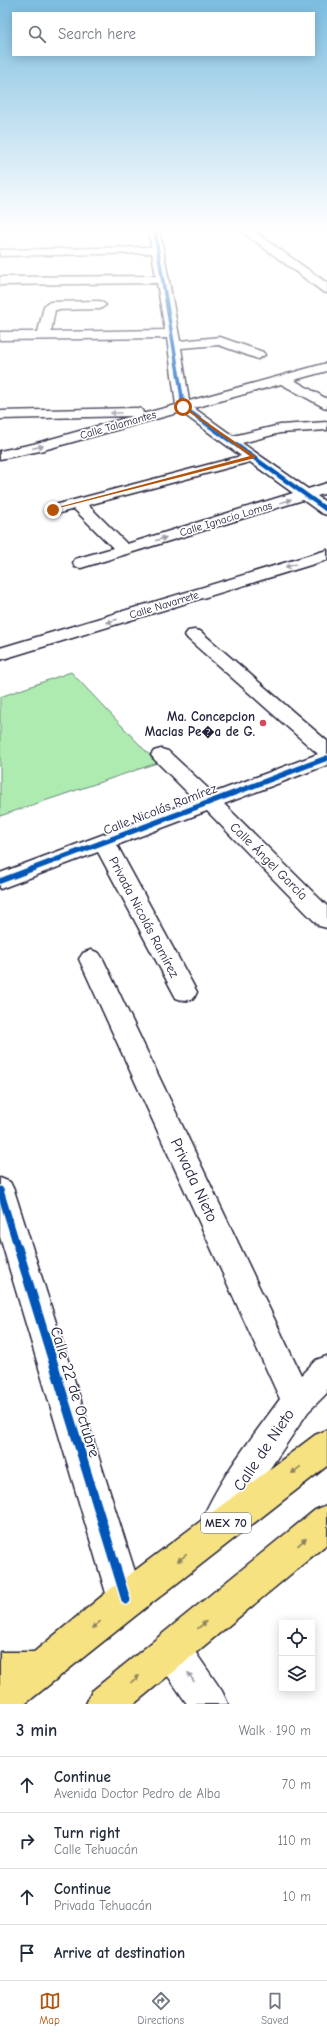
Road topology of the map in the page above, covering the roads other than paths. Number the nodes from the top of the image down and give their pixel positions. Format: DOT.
graph roads {
  1 [pos="50,307"];
  2 [pos="167,307"];
  3 [pos="0,336"];
  4 [pos="44,336"];
  5 [pos="174,340"];
  6 [pos="258,355"];
  7 [pos="327,367"];
  8 [pos="282,379"];
  9 [pos="320,383"];
  10 [pos="181,388"];
  11 [pos="299,389"];
  12 [pos="224,395"];
  13 [pos="327,405"];
  14 [pos="183,407"];
  15 [pos="0,415"];
  16 [pos="139,415"];
  17 [pos="327,426"];
  18 [pos="231,441"];
  19 [pos="0,455"];
  20 [pos="253,457"];
  21 [pos="327,488"];
  22 [pos="307,495"];
  23 [pos="77,503"];
  24 [pos="53,510"];
  25 [pos="327,510"];
  26 [pos="124,550"];
  27 [pos="327,555"];
  28 [pos="81,563"];
  29 [pos="194,635"];
  30 [pos="0,654"];
  31 [pos="327,752"];
  32 [pos="161,755"];
  33 [pos="327,758"];
  34 [pos="210,802"];
  35 [pos="104,842"];
  36 [pos="0,880"];
  37 [pos="327,920"];
  38 [pos="91,959"];
  39 [pos="185,992"];
  40 [pos="0,1190"];
  41 [pos="327,1372"];
  42 [pos="297,1401"];
  43 [pos="327,1446"];
  44 [pos="327,1522"];
  45 [pos="210,1536"];
  46 [pos="126,1600"];
  47 [pos="172,1650"];
  48 [pos="0,1670"];
  49 [pos="40,1670"];
  50 [pos="0,1700"];
  51 [pos="105,1704"];
  52 [pos="209,1704"];
  1 -- 4 [label="street"];
  2 -- 5 [label="street"];
  3 -- 4 [label="street"];
  4 -- 5 [label="street"];
  5 -- 6 [label="street"];
  5 -- 10 [label="street"];
  7 -- 8 [label="street, Calle Talamantes"];
  8 -- 11 [label="street"];
  8 -- 12 [label="street, Calle Talamantes"];
  9 -- 11 [label="street"];
  10 -- 12 [label="street"];
  10 -- 14 [label="street"];
  11 -- 13 [label="street"];
  12 -- 14 [label="street, Calle Talamantes"];
  14 -- 16 [label="street, Calle Talamantes"];
  14 -- 18 [label="street"];
  16 -- 15 [label="street, one-way"];
  19 -- 16 [label="street, Calle Talamantes, one-way"];
  17 -- 18 [label="street"];
  18 -- 20 [label="street"];
  20 -- 22 [label="street"];
  20 -- 23 [label="street"];
  21 -- 22 [label="street, Calle Ignacio Lomas"];
  22 -- 25 [label="street"];
  26 -- 22 [label="street, Calle Ignacio Lomas, one-way"];
  23 -- 24 [label="street"];
  23 -- 26 [label="street"];
  26 -- 28 [label="street, Calle Ignacio Lomas"];
  27 -- 30 [label="street, Calle Navarrete, one-way"];
  29 -- 31 [label="street"];
  32 -- 34 [label="street, Calle Ángel García"];
  33 -- 34 [label="street, Calle Nicolás Ramírez"];
  34 -- 35 [label="street, Calle Nicolás Ramírez"];
  34 -- 37 [label="street, Calle Ángel García"];
  35 -- 36 [label="street, Calle Nicolás Ramírez"];
  35 -- 39 [label="street, Privada Nicolás Ramírez"];
  38 -- 42 [label="street, Privada Nieto"];
  40 -- 46 [label="street, Calle 22 de Octubre"];
  41 -- 42 [label="street, Calle de Nieto"];
  42 -- 45 [label="street, Calle de Nieto"];
  43 -- 45 [label="main road, MEX 70, one-way"];
  47 -- 44 [label="main road, one-way"];
  45 -- 46 [label="main road, MEX 70, one-way"];
  46 -- 49 [label="main road, MEX 70, one-way"];
  51 -- 47 [label="main road, one-way"];
  52 -- 47 [label="street, one-way"];
  48 -- 49 [label="main road"];
  49 -- 50 [label="main road, MEX 70"];
}
